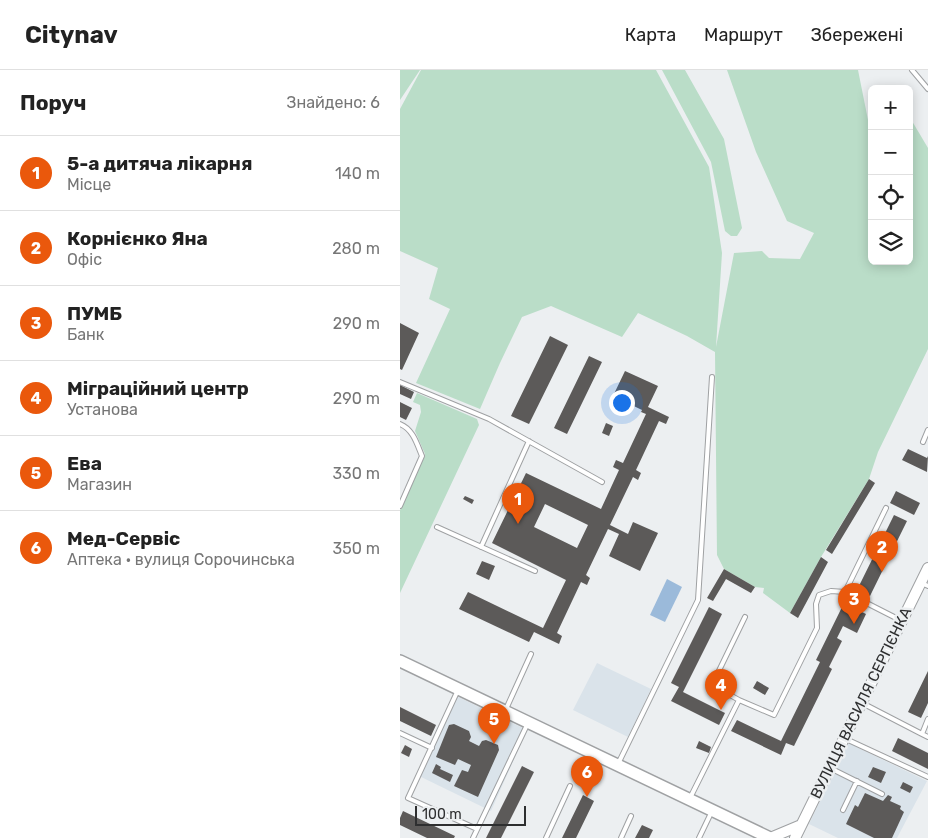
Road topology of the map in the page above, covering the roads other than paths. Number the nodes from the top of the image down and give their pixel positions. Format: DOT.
graph roads {
  1 [pos="912,70"];
  2 [pos="928,89"];
  3 [pos="712,377"];
  4 [pos="400,382"];
  5 [pos="400,424"];
  6 [pos="928,430"];
  7 [pos="529,441"];
  8 [pos="923,442"];
  9 [pos="602,482"];
  10 [pos="400,506"];
  11 [pos="886,508"];
  12 [pos="437,527"];
  13 [pos="482,547"];
  14 [pos="928,568"];
  15 [pos="535,571"];
  16 [pos="924,585"];
  17 [pos="844,592"];
  18 [pos="745,617"];
  19 [pos="902,621"];
  20 [pos="531,654"];
  21 [pos="400,661"];
  22 [pos="459,688"];
  23 [pos="739,700"];
  24 [pos="862,703"];
  25 [pos="506,711"];
  26 [pos="928,720"];
  27 [pos="528,722"];
  28 [pos="400,733"];
  29 [pos="922,734"];
  30 [pos="928,737"];
  31 [pos="844,738"];
  32 [pos="432,748"];
  33 [pos="617,766"];
  34 [pos="830,768"];
  35 [pos="928,777"];
  36 [pos="857,781"];
  37 [pos="570,786"];
  38 [pos="882,794"];
  39 [pos="689,800"];
  40 [pos="712,810"];
  41 [pos="843,810"];
  42 [pos="632,816"];
  43 [pos="801,825"];
  44 [pos="478,829"];
  45 [pos="473,838"];
  46 [pos="546,838"];
  47 [pos="621,838"];
  48 [pos="699,838"];
  49 [pos="770,838"];
  50 [pos="795,838"];
  1 -- 2 [label="lane"];
  3 -- 33 [label="lane"];
  4 -- 7 [label="lane"];
  5 -- 10 [label="lane"];
  6 -- 8 [label="lane"];
  7 -- 9 [label="lane"];
  7 -- 13 [label="lane"];
  11 -- 17 [label="lane"];
  12 -- 13 [label="lane"];
  13 -- 15 [label="lane"];
  14 -- 16 [label="main road, ВУЛИЦЯ ВАСИЛЯ СЕРГІЄНКА"];
  16 -- 19 [label="main road, ВУЛИЦЯ ВАСИЛЯ СЕРГІЄНКА"];
  17 -- 19 [label="lane"];
  17 -- 23 [label="lane"];
  18 -- 23 [label="lane"];
  19 -- 24 [label="main road, ВУЛИЦЯ ВАСИЛЯ СЕРГІЄНКА"];
  20 -- 25 [label="lane"];
  21 -- 22 [label="main road"];
  22 -- 25 [label="main road"];
  22 -- 32 [label="lane"];
  23 -- 39 [label="lane"];
  24 -- 29 [label="lane"];
  24 -- 31 [label="main road, ВУЛИЦЯ ВАСИЛЯ СЕРГІЄНКА"];
  25 -- 27 [label="main road"];
  26 -- 29 [label="lane"];
  27 -- 33 [label="main road"];
  27 -- 44 [label="lane"];
  28 -- 32 [label="lane"];
  29 -- 30 [label="lane"];
  31 -- 34 [label="main road, ВУЛИЦЯ ВАСИЛЯ СЕРГІЄНКА"];
  31 -- 35 [label="lane"];
  32 -- 44 [label="lane"];
  33 -- 39 [label="main road"];
  34 -- 36 [label="lane"];
  34 -- 43 [label="main road, ВУЛИЦЯ ВАСИЛЯ СЕРГІЄНКА"];
  36 -- 38 [label="lane"];
  36 -- 41 [label="lane"];
  37 -- 46 [label="lane"];
  39 -- 40 [label="main road"];
  40 -- 48 [label="lane"];
  40 -- 49 [label="main road"];
  42 -- 47 [label="lane"];
  43 -- 49 [label="main road"];
  43 -- 50 [label="main road, ВУЛИЦЯ ВАСИЛЯ СЕРГІЄНКА"];
  44 -- 45 [label="lane"];
}
